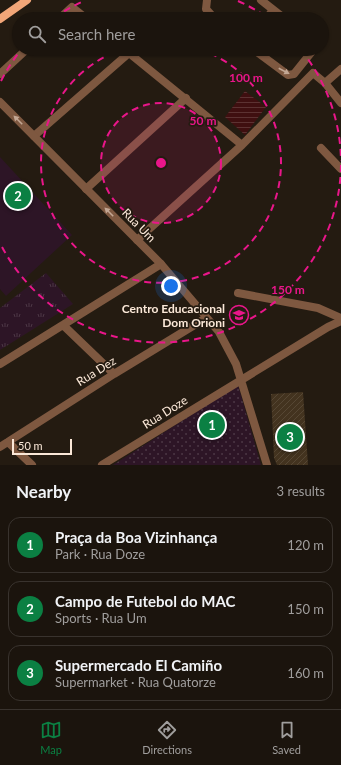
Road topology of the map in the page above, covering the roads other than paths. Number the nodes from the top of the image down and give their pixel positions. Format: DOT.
graph roads {
  1 [pos="27,0"];
  2 [pos="207,0"];
  3 [pos="261,0"];
  4 [pos="273,10"];
  5 [pos="66,12"];
  6 [pos="79,12"];
  7 [pos="209,12"];
  8 [pos="276,12"];
  9 [pos="0,19"];
  10 [pos="19,56"];
  11 [pos="121,56"];
  12 [pos="132,56"];
  13 [pos="262,56"];
  14 [pos="308,56"];
  15 [pos="341,69"];
  16 [pos="0,74"];
  17 [pos="325,83"];
  18 [pos="186,98"];
  19 [pos="0,102"];
  20 [pos="341,103"];
  21 [pos="34,136"];
  22 [pos="242,145"];
  23 [pos="321,148"];
  24 [pos="341,170"];
  25 [pos="86,189"];
  26 [pos="137,240"];
  27 [pos="160,264"];
  28 [pos="238,293"];
  29 [pos="206,318"];
  30 [pos="341,318"];
  31 [pos="341,321"];
  32 [pos="63,325"];
  33 [pos="0,364"];
  34 [pos="114,374"];
  35 [pos="241,380"];
  36 [pos="8,442"];
  37 [pos="0,447"];
  38 [pos="32,465"];
  39 [pos="102,465"];
  40 [pos="267,465"];
  1 -- 9 [label="main road"];
  2 -- 7 [label="street"];
  3 -- 4 [label="street"];
  4 -- 8 [label="street"];
  5 -- 6 [label="street"];
  10 -- 16 [label="street"];
  11 -- 21 [label="street"];
  12 -- 18 [label="street"];
  13 -- 14 [label="street, one-way"];
  15 -- 17 [label="street"];
  17 -- 20 [label="street"];
  17 -- 22 [label="street"];
  18 -- 22 [label="street"];
  18 -- 25 [label="street"];
  21 -- 19 [label="street, Rua Um, one-way"];
  21 -- 25 [label="street, Rua Um"];
  22 -- 26 [label="street"];
  23 -- 24 [label="street"];
  26 -- 25 [label="street, Rua Um, one-way"];
  26 -- 27 [label="street, Rua Um"];
  27 -- 29 [label="street, Rua Um"];
  27 -- 32 [label="street"];
  28 -- 30 [label="street"];
  29 -- 34 [label="street, Rua Dez"];
  29 -- 35 [label="street, Rua Um"];
  31 -- 35 [label="street, Rua Doze"];
  32 -- 33 [label="street"];
  32 -- 34 [label="street"];
  34 -- 36 [label="street, Rua Dez"];
  35 -- 39 [label="street, Rua Doze"];
  35 -- 40 [label="street, Rua Um"];
  36 -- 37 [label="street, Rua Dez"];
  36 -- 38 [label="street"];
}
